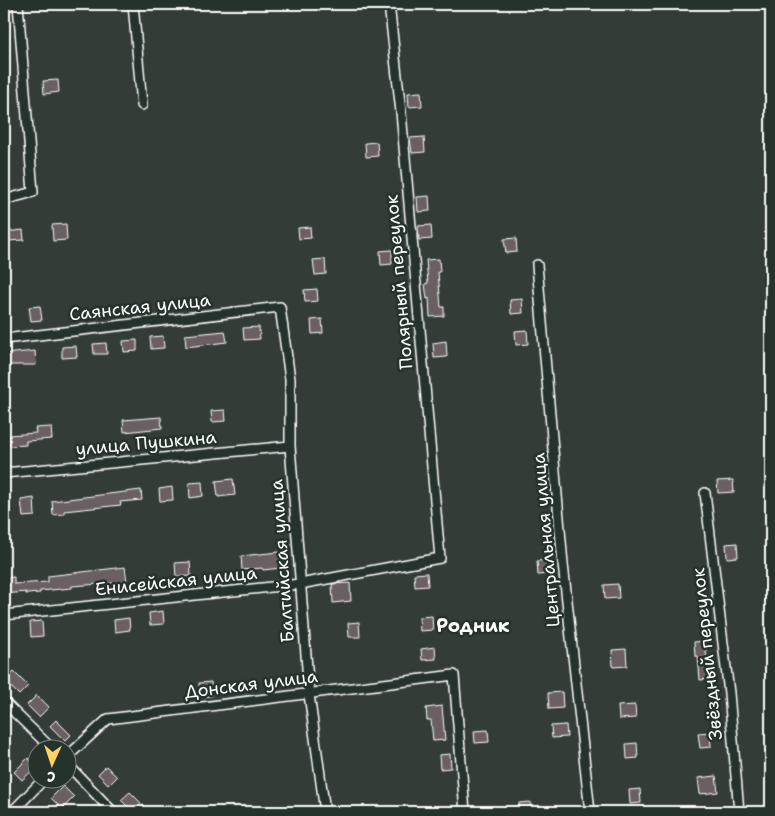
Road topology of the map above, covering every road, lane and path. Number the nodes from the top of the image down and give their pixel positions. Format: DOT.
graph roads {
  1 [pos="18,4"];
  2 [pos="133,4"];
  3 [pos="389,4"];
  4 [pos="142,105"];
  5 [pos="4,200"];
  6 [pos="537,265"];
  7 [pos="280,307"];
  8 [pos="4,338"];
  9 [pos="290,446"];
  10 [pos="4,473"];
  11 [pos="705,492"];
  12 [pos="440,558"];
  13 [pos="300,584"];
  14 [pos="4,615"];
  15 [pos="309,694"];
  16 [pos="4,702"];
  17 [pos="41,738"];
  18 [pos="78,747"];
  19 [pos="78,776"];
  20 [pos="35,788"];
  21 [pos="12,812"];
  22 [pos="113,812"];
  23 [pos="325,812"];
  24 [pos="465,812"];
  25 [pos="590,812"];
  26 [pos="738,812"];
  1 -- 5 [label="street"];
  2 -- 4 [label="street"];
  3 -- 12 [label="street, Полярный переулок"];
  6 -- 25 [label="street, Центральная улица"];
  7 -- 8 [label="street, Саянская улица"];
  7 -- 9 [label="street, Балтийская улица"];
  9 -- 10 [label="street, улица Пушкина"];
  9 -- 13 [label="street, Балтийская улица"];
  11 -- 26 [label="street, Звёздный переулок"];
  12 -- 13 [label="street, Енисейская улица"];
  13 -- 14 [label="street, Енисейская улица"];
  13 -- 15 [label="street, Балтийская улица"];
  15 -- 18 [label="street, Донская улица"];
  15 -- 23 [label="street, Балтийская улица"];
  15 -- 24 [label="street, Донская улица"];
  16 -- 17 [label="street"];
  19 -- 22 [label="street"];
  20 -- 21 [label="street"];
}
